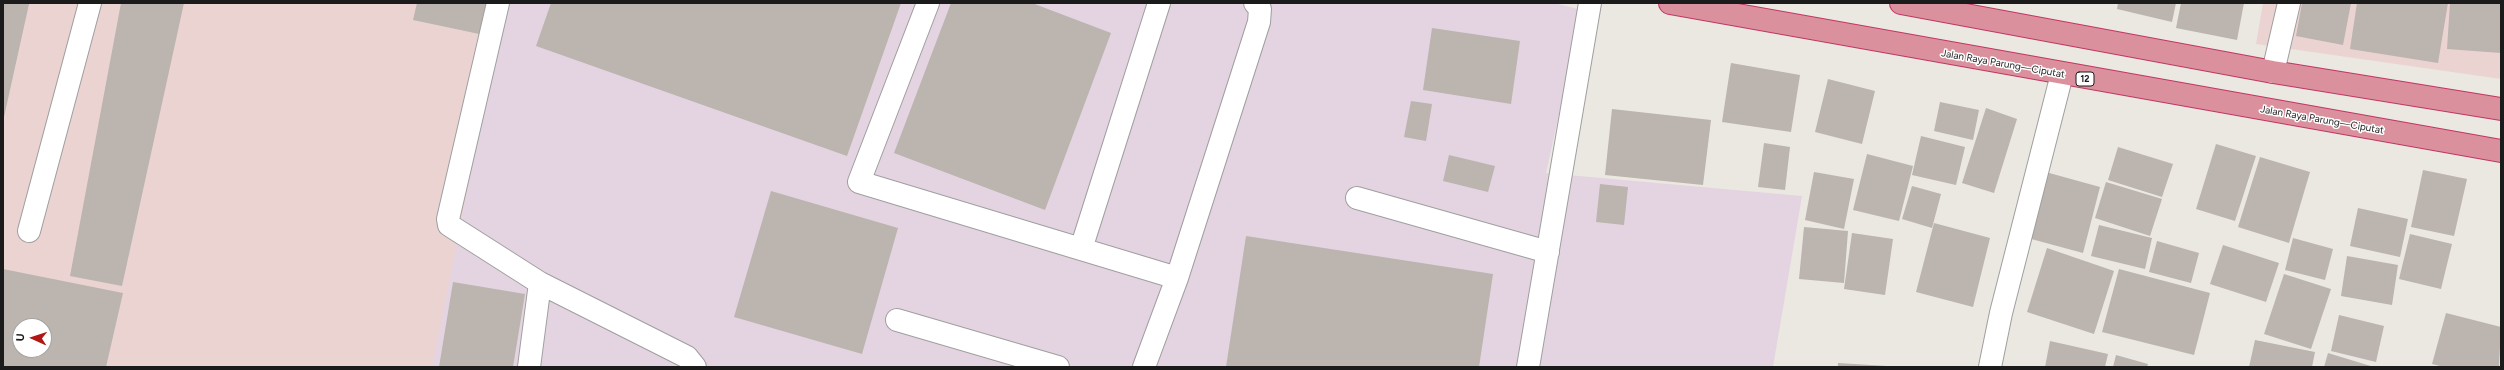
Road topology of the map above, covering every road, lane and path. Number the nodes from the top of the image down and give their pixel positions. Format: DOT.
graph roads {
  1 [pos="90,3"];
  2 [pos="498,3"];
  3 [pos="928,3"];
  4 [pos="1159,3"];
  5 [pos="1255,3"];
  6 [pos="1590,3"];
  7 [pos="1670,3"];
  8 [pos="1900,3"];
  9 [pos="2289,3"];
  10 [pos="2273,72"];
  11 [pos="2062,74"];
  12 [pos="2501,109"];
  13 [pos="2501,151"];
  14 [pos="1357,198"];
  15 [pos="29,231"];
  16 [pos="1081,249"];
  17 [pos="1548,252"];
  18 [pos="1177,278"];
  19 [pos="540,283"];
  20 [pos="897,320"];
  21 [pos="529,367"];
  22 [pos="695,367"];
  23 [pos="1058,367"];
  24 [pos="1144,367"];
  25 [pos="1528,367"];
  26 [pos="1990,367"];
  1 -- 15 [label="street"];
  2 -- 19 [label="street"];
  3 -- 16 [label="street"];
  4 -- 16 [label="street"];
  5 -- 18 [label="street"];
  6 -- 17 [label="street"];
  7 -- 11 [label="highway, Jalan Raya Parung—Ciputat / 12"];
  8 -- 10 [label="highway"];
  9 -- 10 [label="street"];
  10 -- 12 [label="highway"];
  11 -- 13 [label="highway, Jalan Raya Parung—Ciputat / 12"];
  11 -- 26 [label="street"];
  14 -- 17 [label="street"];
  16 -- 18 [label="street"];
  17 -- 25 [label="street"];
  18 -- 24 [label="street"];
  19 -- 21 [label="street"];
  19 -- 22 [label="street"];
  20 -- 23 [label="street"];
}
